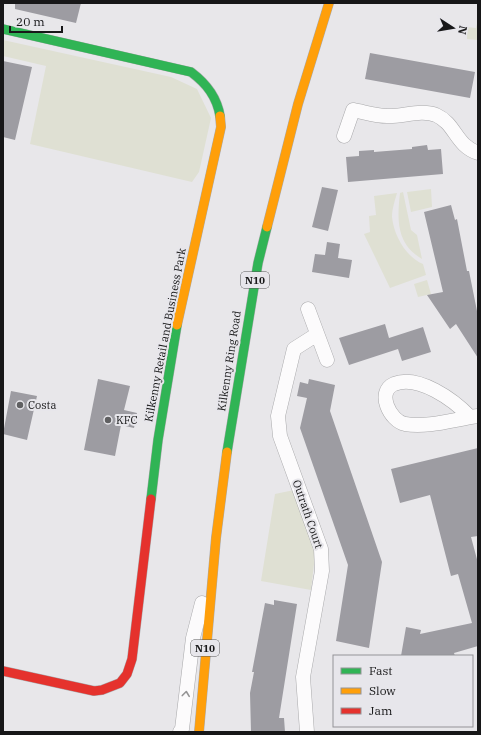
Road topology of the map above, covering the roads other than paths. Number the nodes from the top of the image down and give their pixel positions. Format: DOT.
graph roads {
  1 [pos="329,3"];
  2 [pos="3,29"];
  3 [pos="344,136"];
  4 [pos="478,153"];
  5 [pos="308,309"];
  6 [pos="316,335"];
  7 [pos="327,360"];
  8 [pos="474,416"];
  9 [pos="213,564"];
  10 [pos="3,671"];
  11 [pos="180,732"];
  12 [pos="199,732"];
  13 [pos="306,732"];
  1 -- 9 [label="main road, Kilkenny Ring Road / N10"];
  2 -- 10 [label="main road, Kilkenny Retail and Business Park"];
  3 -- 4 [label="street"];
  5 -- 6 [label="street"];
  6 -- 7 [label="street"];
  6 -- 13 [label="street, Outrath Court"];
  8 -- 8 [label="street"];
  11 -- 9 [label="street, one-way"];
  9 -- 12 [label="main road, Kilkenny Ring Road / N10"];
}
